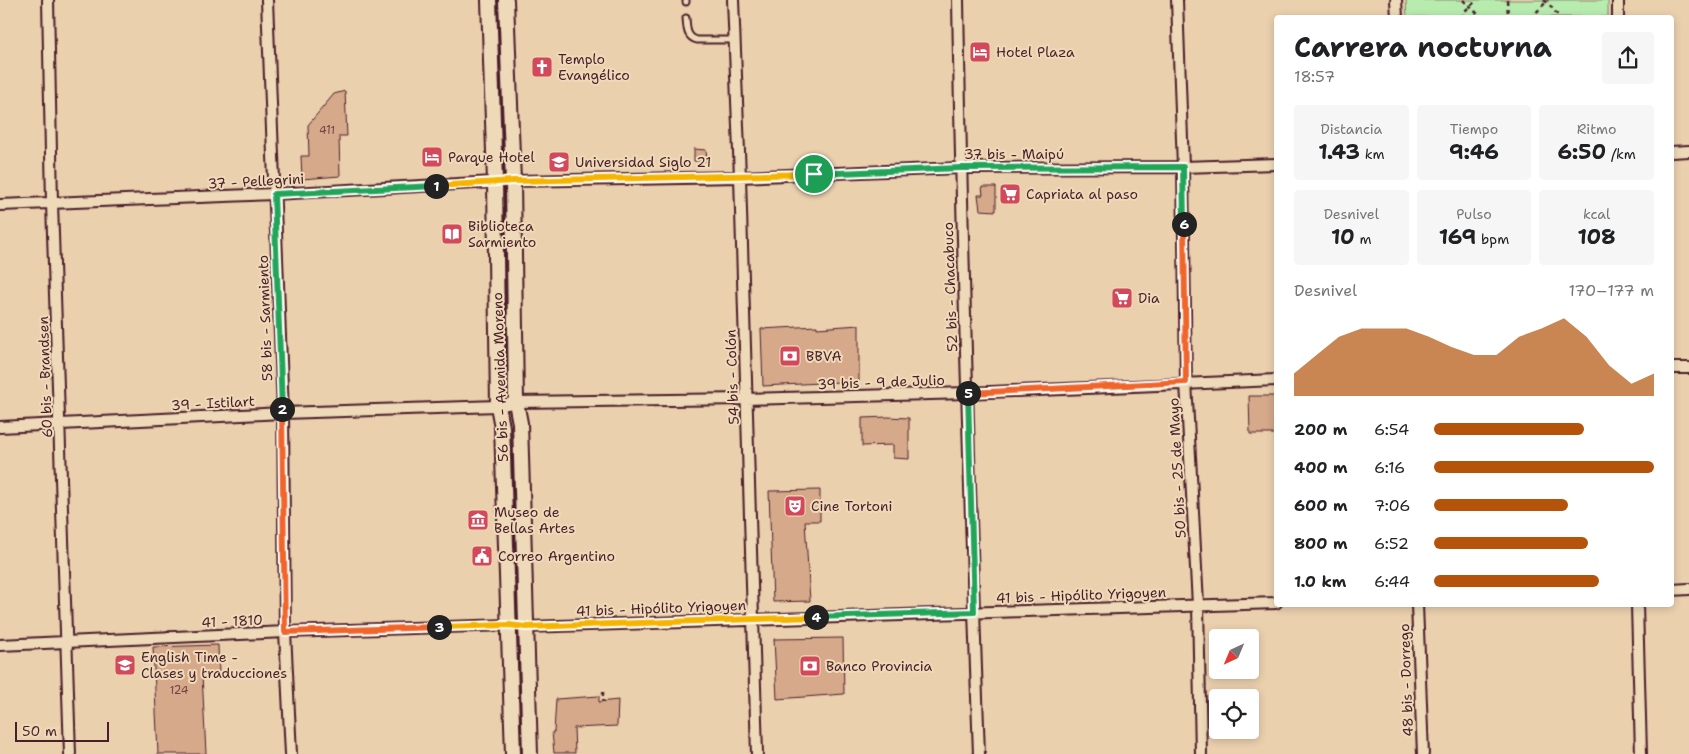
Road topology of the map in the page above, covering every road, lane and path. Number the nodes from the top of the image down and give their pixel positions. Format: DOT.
graph roads {
  1 [pos="48,0"];
  2 [pos="267,0"];
  3 [pos="489,0"];
  4 [pos="506,0"];
  5 [pos="733,0"];
  6 [pos="958,0"];
  7 [pos="1177,0"];
  8 [pos="1396,0"];
  9 [pos="1464,0"];
  10 [pos="1477,0"];
  11 [pos="1507,0"];
  12 [pos="1618,0"];
  13 [pos="1546,1"];
  14 [pos="1470,6"];
  15 [pos="1397,15"];
  16 [pos="1464,15"];
  17 [pos="1479,15"];
  18 [pos="1508,15"];
  19 [pos="1534,15"];
  20 [pos="1558,15"];
  21 [pos="1618,15"];
  22 [pos="686,18"];
  23 [pos="735,40"];
  24 [pos="1689,151"];
  25 [pos="1674,152"];
  26 [pos="1274,164"];
  27 [pos="1183,167"];
  28 [pos="960,168"];
  29 [pos="740,177"];
  30 [pos="513,181"];
  31 [pos="495,182"];
  32 [pos="274,194"];
  33 [pos="52,203"];
  34 [pos="0,204"];
  35 [pos="1674,368"];
  36 [pos="1689,368"];
  37 [pos="1274,380"];
  38 [pos="1186,382"];
  39 [pos="967,394"];
  40 [pos="747,399"];
  41 [pos="516,402"];
  42 [pos="498,406"];
  43 [pos="282,413"];
  44 [pos="60,425"];
  45 [pos="0,427"];
  46 [pos="1689,589"];
  47 [pos="1674,590"];
  48 [pos="1274,603"];
  49 [pos="1198,605"];
  50 [pos="1417,607"];
  51 [pos="1637,607"];
  52 [pos="974,612"];
  53 [pos="753,619"];
  54 [pos="509,625"];
  55 [pos="526,627"];
  56 [pos="285,632"];
  57 [pos="66,642"];
  58 [pos="0,645"];
  59 [pos="603,692"];
  60 [pos="603,701"];
  61 [pos="70,754"];
  62 [pos="291,754"];
  63 [pos="513,754"];
  64 [pos="530,754"];
  65 [pos="757,754"];
  66 [pos="979,754"];
  67 [pos="1200,754"];
  68 [pos="1423,754"];
  69 [pos="1641,754"];
  1 -- 33 [label="street, 60 bis - Brandsen"];
  2 -- 32 [label="street, 58 bis - Sarmiento"];
  3 -- 31 [label="main road, 56 bis - Avenida Moreno"];
  4 -- 30 [label="main road, 56 bis - Avenida Moreno"];
  5 -- 23 [label="street, 54 bis - Colón"];
  6 -- 28 [label="street, 52 bis - Chacabuco"];
  7 -- 27 [label="street, 50 bis - 25 de Mayo"];
  8 -- 15 [label="street"];
  9 -- 14 [label="path"];
  10 -- 14 [label="path"];
  11 -- 18 [label="path"];
  12 -- 21 [label="street"];
  13 -- 19 [label="path"];
  13 -- 20 [label="path"];
  14 -- 16 [label="path"];
  14 -- 17 [label="path"];
  22 -- 23 [label="lane"];
  23 -- 29 [label="street, 54 bis - Colón"];
  24 -- 25 [label="street"];
  26 -- 27 [label="street, 37 bis - Maipú"];
  27 -- 28 [label="street, 37 bis - Maipú"];
  27 -- 38 [label="street, 50 bis - 25 de Mayo"];
  28 -- 29 [label="street, 37 bis - Maipú"];
  28 -- 39 [label="street, 52 bis - Chacabuco"];
  29 -- 30 [label="street, 37 bis - Maipú"];
  29 -- 40 [label="street, 54 bis - Colón"];
  30 -- 31 [label="street, 37 - Pellegrini"];
  30 -- 41 [label="main road, 56 bis - Avenida Moreno"];
  31 -- 32 [label="street, 37 - Pellegrini"];
  31 -- 42 [label="main road, 56 bis - Avenida Moreno"];
  32 -- 33 [label="street, 37 - Pellegrini"];
  32 -- 43 [label="street, 58 bis - Sarmiento"];
  33 -- 34 [label="street, 37 - Pellegrini"];
  33 -- 44 [label="street, 60 bis - Brandsen"];
  35 -- 36 [label="street"];
  37 -- 38 [label="street, 39 bis - 9 de Julio"];
  38 -- 39 [label="street, 39 bis - 9 de Julio"];
  38 -- 49 [label="street, 50 bis - 25 de Mayo"];
  39 -- 40 [label="street, 39 bis - 9 de Julio"];
  39 -- 52 [label="street, 52 bis - Chacabuco"];
  40 -- 41 [label="street, 39 bis - 9 de Julio"];
  40 -- 53 [label="street, 54 bis - Colón"];
  41 -- 42 [label="street, 39 - Istilart"];
  41 -- 55 [label="main road, 56 bis - Avenida Moreno"];
  42 -- 43 [label="street, 39 - Istilart"];
  42 -- 54 [label="main road, 56 bis - Avenida Moreno"];
  43 -- 44 [label="street, 39 - Istilart"];
  43 -- 56 [label="street, 58 bis - Sarmiento"];
  44 -- 45 [label="street, 39 - Istilart"];
  44 -- 57 [label="street, 60 bis - Brandsen"];
  46 -- 47 [label="street"];
  48 -- 49 [label="street, 41 bis - Hipólito Yrigoyen"];
  49 -- 52 [label="street, 41 bis - Hipólito Yrigoyen"];
  49 -- 67 [label="street, 50 bis - 25 de Mayo"];
  50 -- 68 [label="street, 48 bis - Dorrego"];
  51 -- 69 [label="street"];
  52 -- 53 [label="street, 41 bis - Hipólito Yrigoyen"];
  52 -- 66 [label="street, 52 bis - Chacabuco"];
  53 -- 55 [label="street, 41 bis - Hipólito Yrigoyen"];
  53 -- 65 [label="street, 54 bis - Colón"];
  54 -- 55 [label="street, 41 - 1810"];
  54 -- 56 [label="street, 41 - 1810"];
  54 -- 63 [label="main road, 56 bis - Avenida Moreno"];
  55 -- 64 [label="main road, 56 bis - Avenida Moreno"];
  56 -- 57 [label="street, 41 - 1810"];
  56 -- 62 [label="street, 58 bis - Sarmiento"];
  57 -- 58 [label="street, 41 - 1810"];
  57 -- 61 [label="street, 60 bis - Brandsen"];
  59 -- 60 [label="path"];
}
